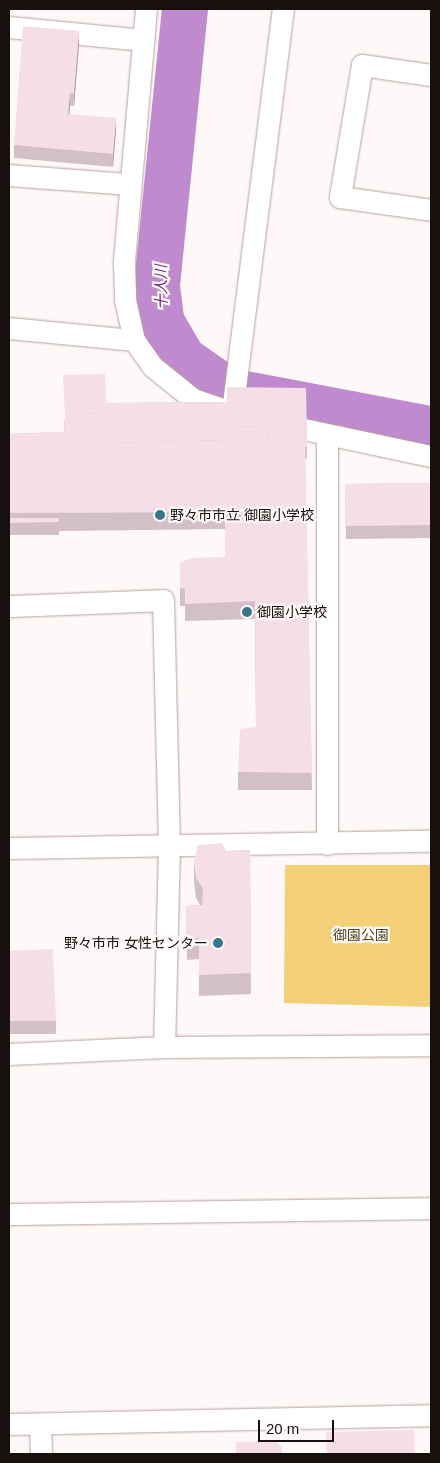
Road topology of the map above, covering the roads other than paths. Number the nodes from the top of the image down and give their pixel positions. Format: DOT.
graph roads {
  1 [pos="146,9"];
  2 [pos="283,9"];
  3 [pos="9,27"];
  4 [pos="143,40"];
  5 [pos="431,75"];
  6 [pos="9,175"];
  7 [pos="130,184"];
  8 [pos="431,210"];
  9 [pos="9,328"];
  10 [pos="134,340"];
  11 [pos="244,412"];
  12 [pos="327,436"];
  13 [pos="431,456"];
  14 [pos="9,606"];
  15 [pos="431,841"];
  16 [pos="327,844"];
  17 [pos="169,845"];
  18 [pos="9,848"];
  19 [pos="431,1045"];
  20 [pos="164,1047"];
  21 [pos="9,1054"];
  22 [pos="431,1208"];
  23 [pos="9,1214"];
  24 [pos="431,1415"];
  25 [pos="9,1424"];
  26 [pos="40,1424"];
  27 [pos="41,1454"];
  1 -- 4 [label="street"];
  2 -- 11 [label="street"];
  3 -- 4 [label="street"];
  4 -- 7 [label="street"];
  5 -- 8 [label="street"];
  6 -- 7 [label="street"];
  7 -- 10 [label="street"];
  9 -- 10 [label="street"];
  10 -- 11 [label="street"];
  11 -- 12 [label="street"];
  12 -- 13 [label="street"];
  12 -- 16 [label="street"];
  14 -- 17 [label="street"];
  15 -- 16 [label="street"];
  16 -- 17 [label="street"];
  17 -- 18 [label="street"];
  17 -- 20 [label="street"];
  19 -- 20 [label="street"];
  20 -- 21 [label="street"];
  22 -- 23 [label="street"];
  24 -- 26 [label="street"];
  25 -- 26 [label="street"];
  26 -- 27 [label="street"];
}
